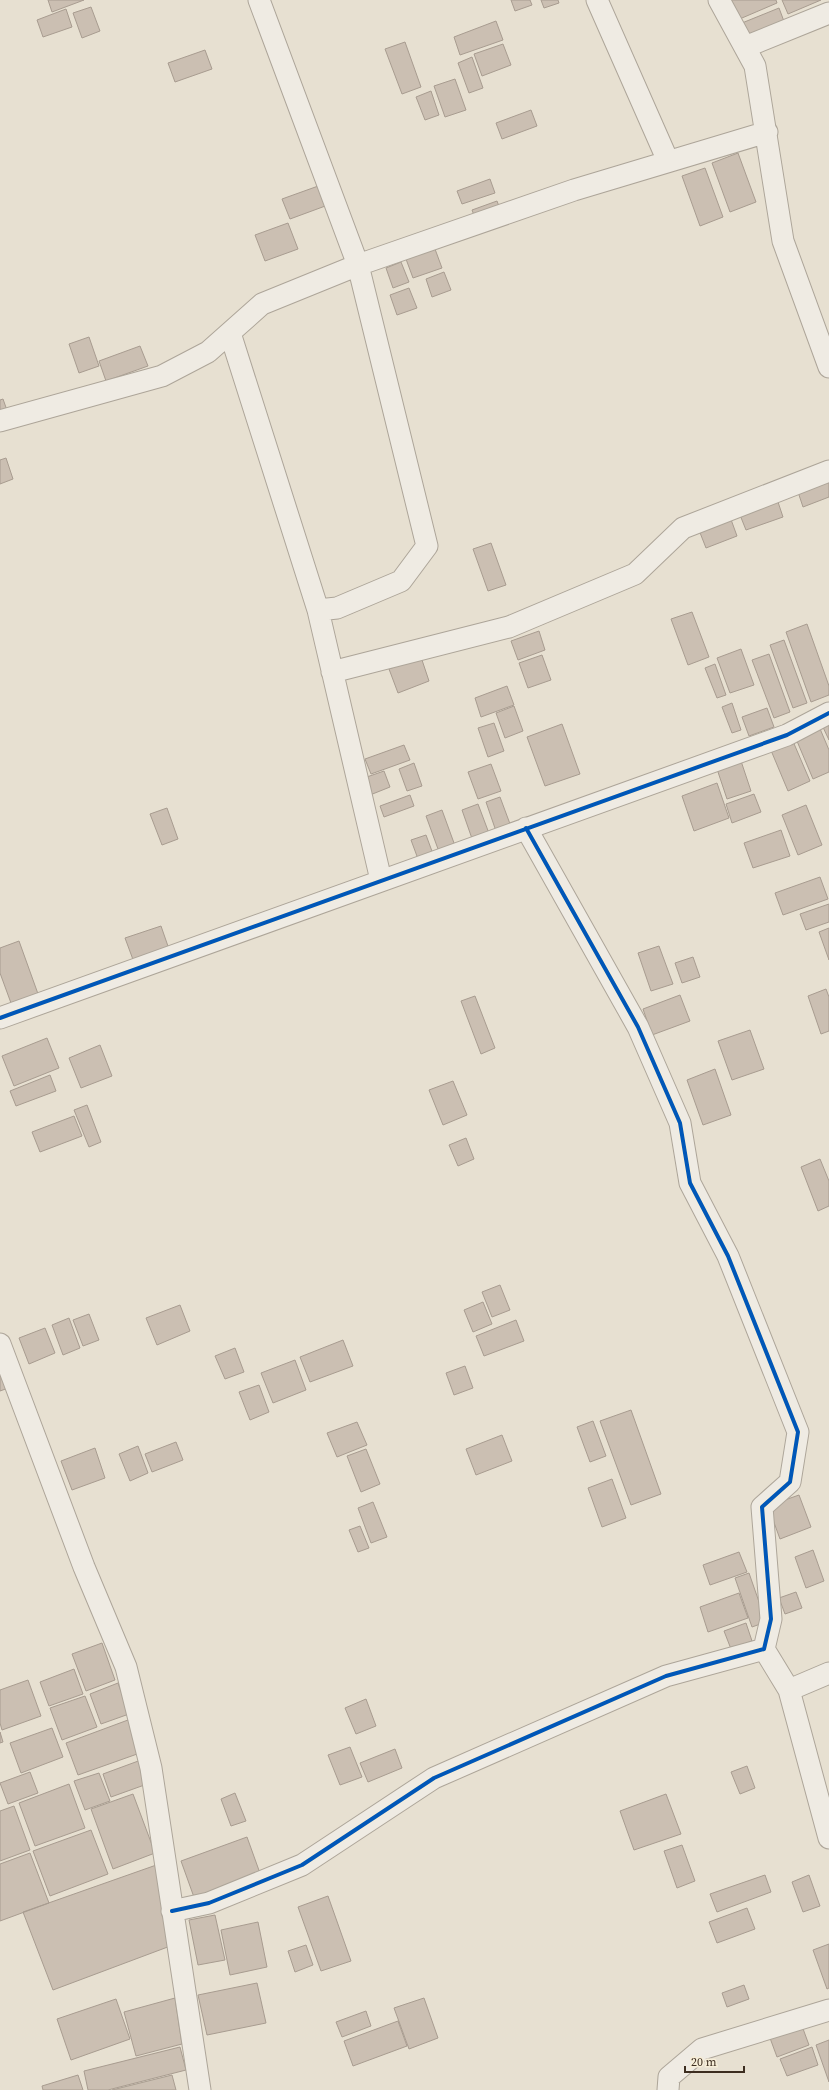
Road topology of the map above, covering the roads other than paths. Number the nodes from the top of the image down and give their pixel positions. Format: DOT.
graph roads {
  1 [pos="259,0"];
  2 [pos="597,0"];
  3 [pos="719,0"];
  4 [pos="829,13"];
  5 [pos="745,47"];
  6 [pos="767,132"];
  7 [pos="668,161"];
  8 [pos="358,265"];
  9 [pos="230,333"];
  10 [pos="829,367"];
  11 [pos="0,421"];
  12 [pos="829,471"];
  13 [pos="318,610"];
  14 [pos="332,672"];
  15 [pos="829,713"];
  16 [pos="526,828"];
  17 [pos="381,880"];
  18 [pos="0,1018"];
  19 [pos="0,1344"];
  20 [pos="764,1648"];
  21 [pos="829,1672"];
  22 [pos="789,1690"];
  23 [pos="829,1838"];
  24 [pos="172,1911"];
  25 [pos="829,2010"];
  26 [pos="200,2090"];
  27 [pos="668,2090"];
  1 -- 8 [label="street"];
  2 -- 7 [label="street"];
  3 -- 5 [label="street"];
  4 -- 5 [label="street"];
  5 -- 6 [label="street"];
  6 -- 7 [label="street"];
  6 -- 10 [label="street"];
  7 -- 8 [label="street"];
  8 -- 9 [label="street"];
  8 -- 13 [label="street"];
  9 -- 11 [label="street"];
  9 -- 13 [label="street"];
  12 -- 14 [label="street"];
  13 -- 14 [label="street"];
  14 -- 17 [label="street"];
  15 -- 16 [label="street"];
  16 -- 17 [label="street"];
  16 -- 20 [label="street"];
  17 -- 18 [label="street"];
  19 -- 24 [label="street"];
  20 -- 22 [label="street"];
  20 -- 24 [label="street"];
  21 -- 22 [label="street"];
  22 -- 23 [label="street"];
  24 -- 26 [label="street"];
  25 -- 27 [label="street"];
}
